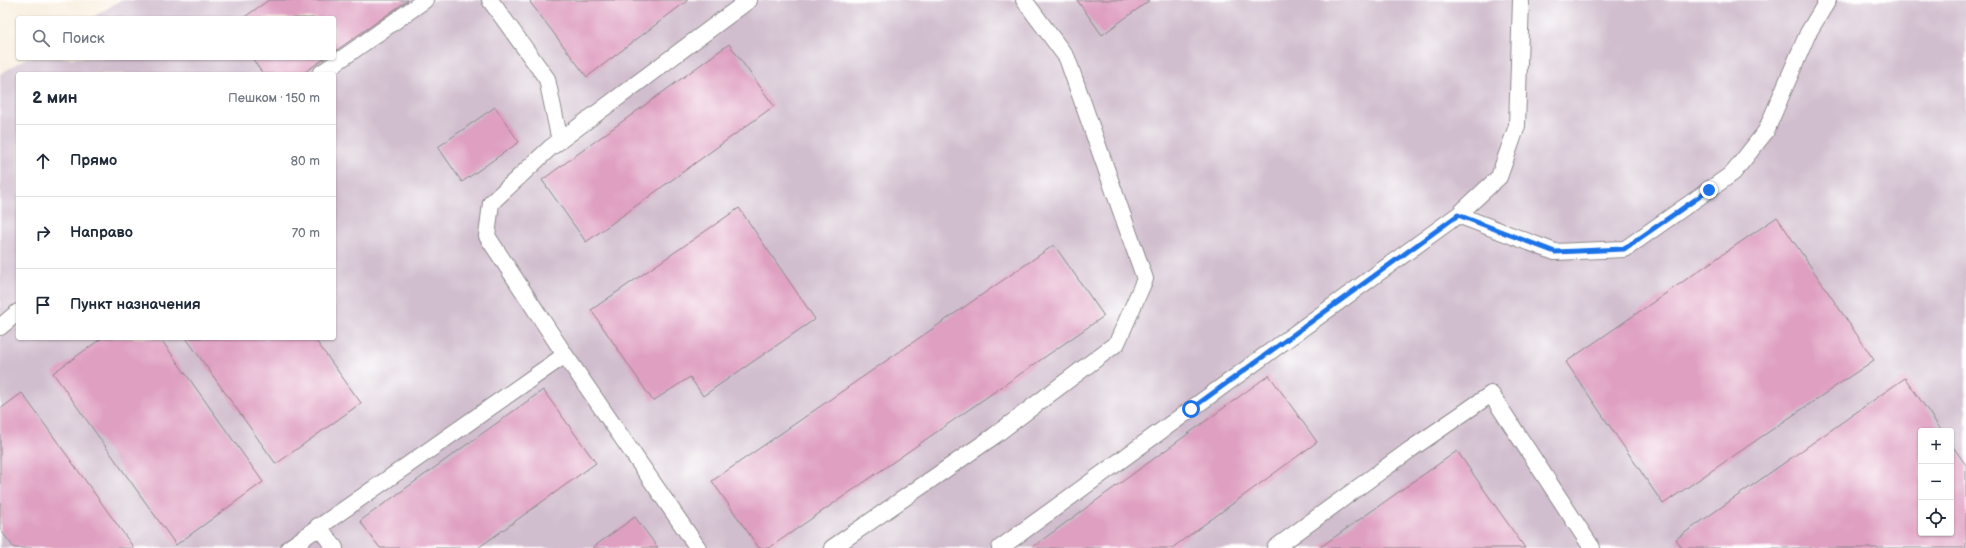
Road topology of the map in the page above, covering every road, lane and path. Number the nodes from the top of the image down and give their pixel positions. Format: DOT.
graph roads {
  1 [pos="425,0"];
  2 [pos="490,0"];
  3 [pos="749,0"];
  4 [pos="1024,0"];
  5 [pos="1521,0"];
  6 [pos="1828,0"];
  7 [pos="323,72"];
  8 [pos="560,141"];
  9 [pos="1458,215"];
  10 [pos="16,314"];
  11 [pos="0,326"];
  12 [pos="564,355"];
  13 [pos="318,526"];
  14 [pos="289,548"];
  15 [pos="335,548"];
  16 [pos="698,548"];
  17 [pos="832,548"];
  18 [pos="1000,548"];
  19 [pos="1275,548"];
  20 [pos="1592,548"];
  1 -- 7 [label="lane"];
  2 -- 8 [label="lane"];
  3 -- 8 [label="lane"];
  4 -- 17 [label="lane"];
  5 -- 9 [label="lane"];
  6 -- 9 [label="lane"];
  8 -- 12 [label="lane"];
  9 -- 18 [label="lane"];
  10 -- 11 [label="lane"];
  12 -- 13 [label="lane"];
  12 -- 16 [label="lane"];
  13 -- 14 [label="lane"];
  13 -- 15 [label="lane"];
  19 -- 20 [label="lane"];
}
